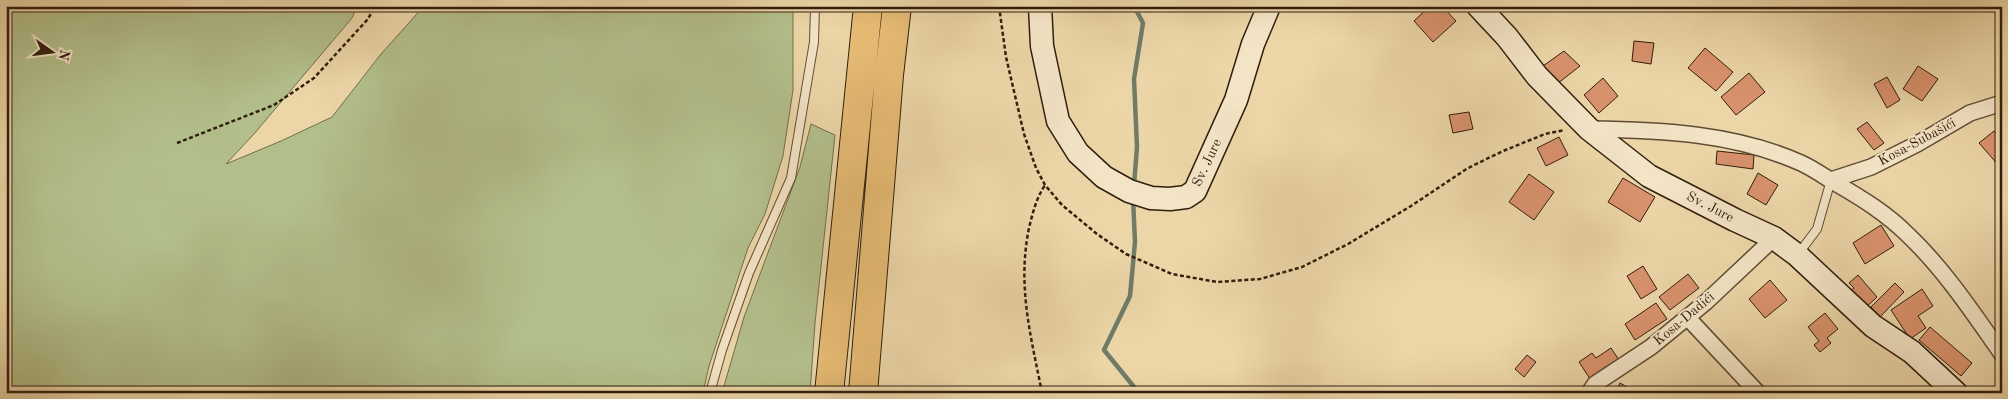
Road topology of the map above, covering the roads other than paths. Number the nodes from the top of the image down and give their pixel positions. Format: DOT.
graph roads {
  1 [pos="815,6"];
  2 [pos="868,6"];
  3 [pos="897,6"];
  4 [pos="1040,6"];
  5 [pos="1269,6"];
  6 [pos="1478,6"];
  7 [pos="2002,103"];
  8 [pos="1589,129"];
  9 [pos="1831,180"];
  10 [pos="1774,238"];
  11 [pos="1798,255"];
  12 [pos="1687,317"];
  13 [pos="2002,354"];
  14 [pos="710,393"];
  15 [pos="830,393"];
  16 [pos="863,393"];
  17 [pos="1589,393"];
  18 [pos="1758,393"];
  19 [pos="1956,393"];
  1 -- 14 [label="lane"];
  2 -- 15 [label="highway"];
  3 -- 16 [label="highway"];
  4 -- 5 [label="street, Sv. Jure"];
  6 -- 8 [label="street, Sv. Jure"];
  7 -- 9 [label="street, Kosa-Subašići"];
  8 -- 9 [label="street"];
  8 -- 10 [label="street, Sv. Jure"];
  9 -- 11 [label="lane"];
  9 -- 13 [label="street"];
  10 -- 11 [label="street, Sv. Jure"];
  10 -- 12 [label="street, Kosa-Dadići"];
  11 -- 19 [label="street, Sv. Jure"];
  12 -- 17 [label="street, Kosa-Dadići"];
  12 -- 18 [label="street"];
}
